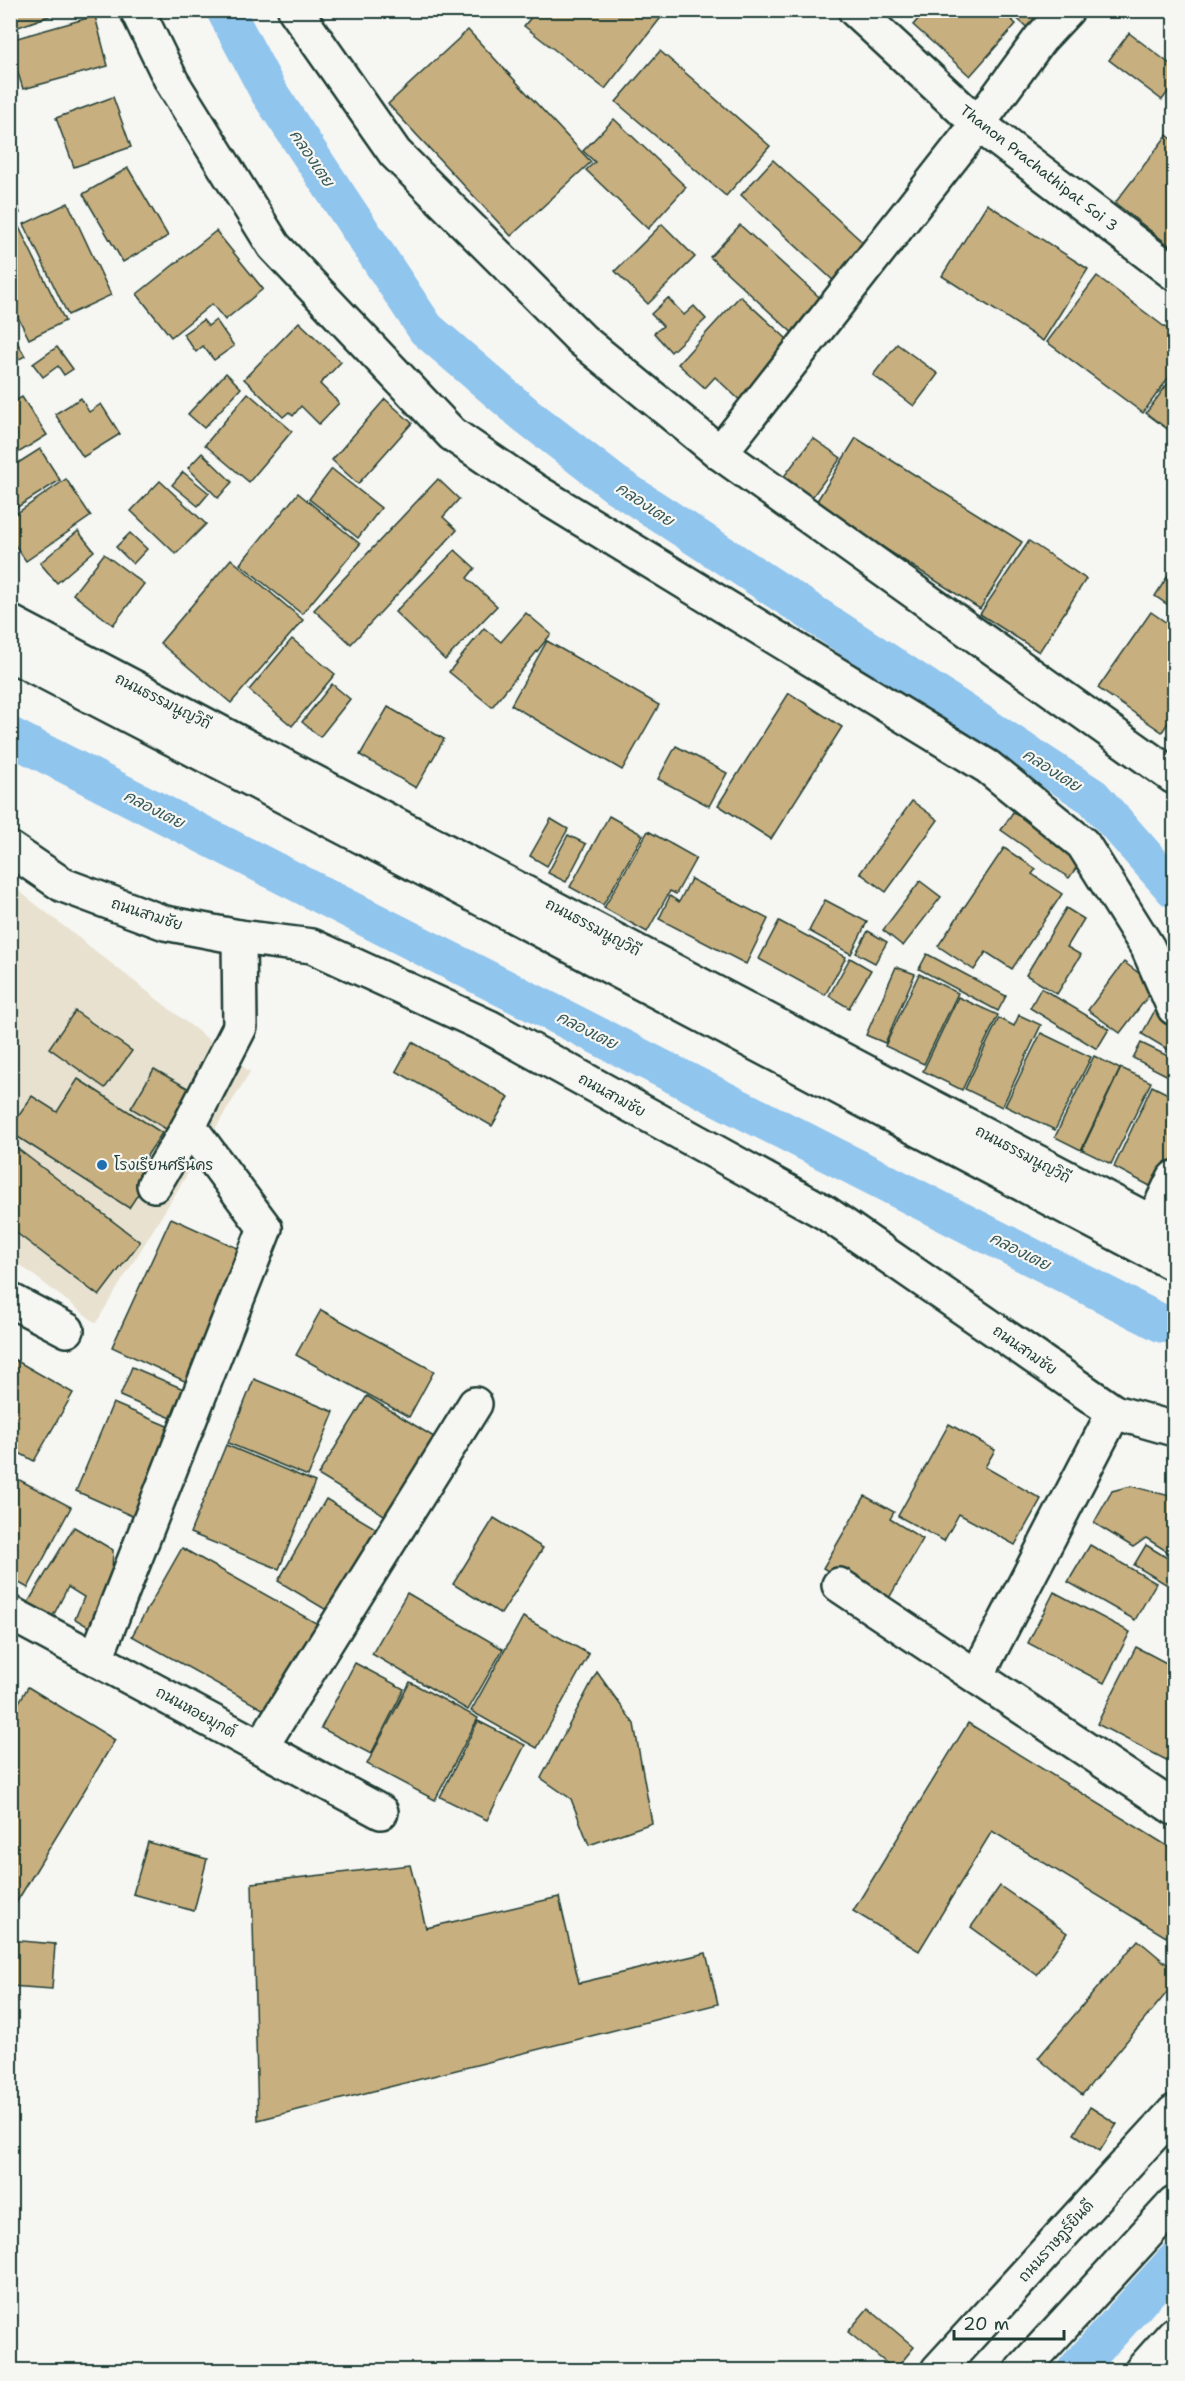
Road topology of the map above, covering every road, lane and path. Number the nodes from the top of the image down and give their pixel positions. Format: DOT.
graph roads {
  1 [pos="137,10"];
  2 [pos="295,10"];
  3 [pos="855,10"];
  4 [pos="1067,10"];
  5 [pos="978,124"];
  6 [pos="1174,273"];
  7 [pos="720,453"];
  8 [pos="10,622"];
  9 [pos="10,654"];
  10 [pos="1174,777"];
  11 [pos="10,849"];
  12 [pos="239,938"];
  13 [pos="1174,1008"];
  14 [pos="189,1126"];
  15 [pos="1174,1178"];
  16 [pos="154,1185"];
  17 [pos="1164,1228"];
  18 [pos="1174,1264"];
  19 [pos="10,1300"];
  20 [pos="67,1330"];
  21 [pos="475,1404"];
  22 [pos="1114,1412"];
  23 [pos="1174,1429"];
  24 [pos="839,1585"];
  25 [pos="14,1624"];
  26 [pos="96,1658"];
  27 [pos="977,1676"];
  28 [pos="261,1747"];
  29 [pos="1174,1808"];
  30 [pos="381,1812"];
  31 [pos="1174,2112"];
  32 [pos="1174,2204"];
  33 [pos="1174,2334"];
  34 [pos="938,2370"];
  35 [pos="1022,2370"];
  36 [pos="1142,2370"];
  1 -- 13 [label="street"];
  2 -- 7 [label="street"];
  3 -- 5 [label="street, Thanon Prachathipat Soi 3"];
  4 -- 5 [label="street"];
  5 -- 6 [label="street, Thanon Prachathipat Soi 3"];
  5 -- 7 [label="street"];
  7 -- 10 [label="street"];
  8 -- 17 [label="street, ถนนธรรมนูญวิถี"];
  9 -- 18 [label="street, ถนนธรรมนูญวิถี"];
  11 -- 12 [label="street, ถนนสามชัย"];
  12 -- 14 [label="street"];
  12 -- 22 [label="street, ถนนสามชัย"];
  14 -- 16 [label="street"];
  14 -- 26 [label="street"];
  15 -- 17 [label="street"];
  19 -- 20 [label="street"];
  21 -- 28 [label="street"];
  22 -- 23 [label="street, ถนนสามชัย"];
  22 -- 27 [label="street"];
  24 -- 27 [label="street"];
  25 -- 26 [label="street, ถนนหอยมุกต์"];
  26 -- 28 [label="street, ถนนหอยมุกต์"];
  27 -- 29 [label="street"];
  28 -- 30 [label="street, ถนนหอยมุกต์"];
  31 -- 34 [label="street, ถนนราษฎร์ยินดี"];
  32 -- 35 [label="street"];
  33 -- 36 [label="street"];
}
